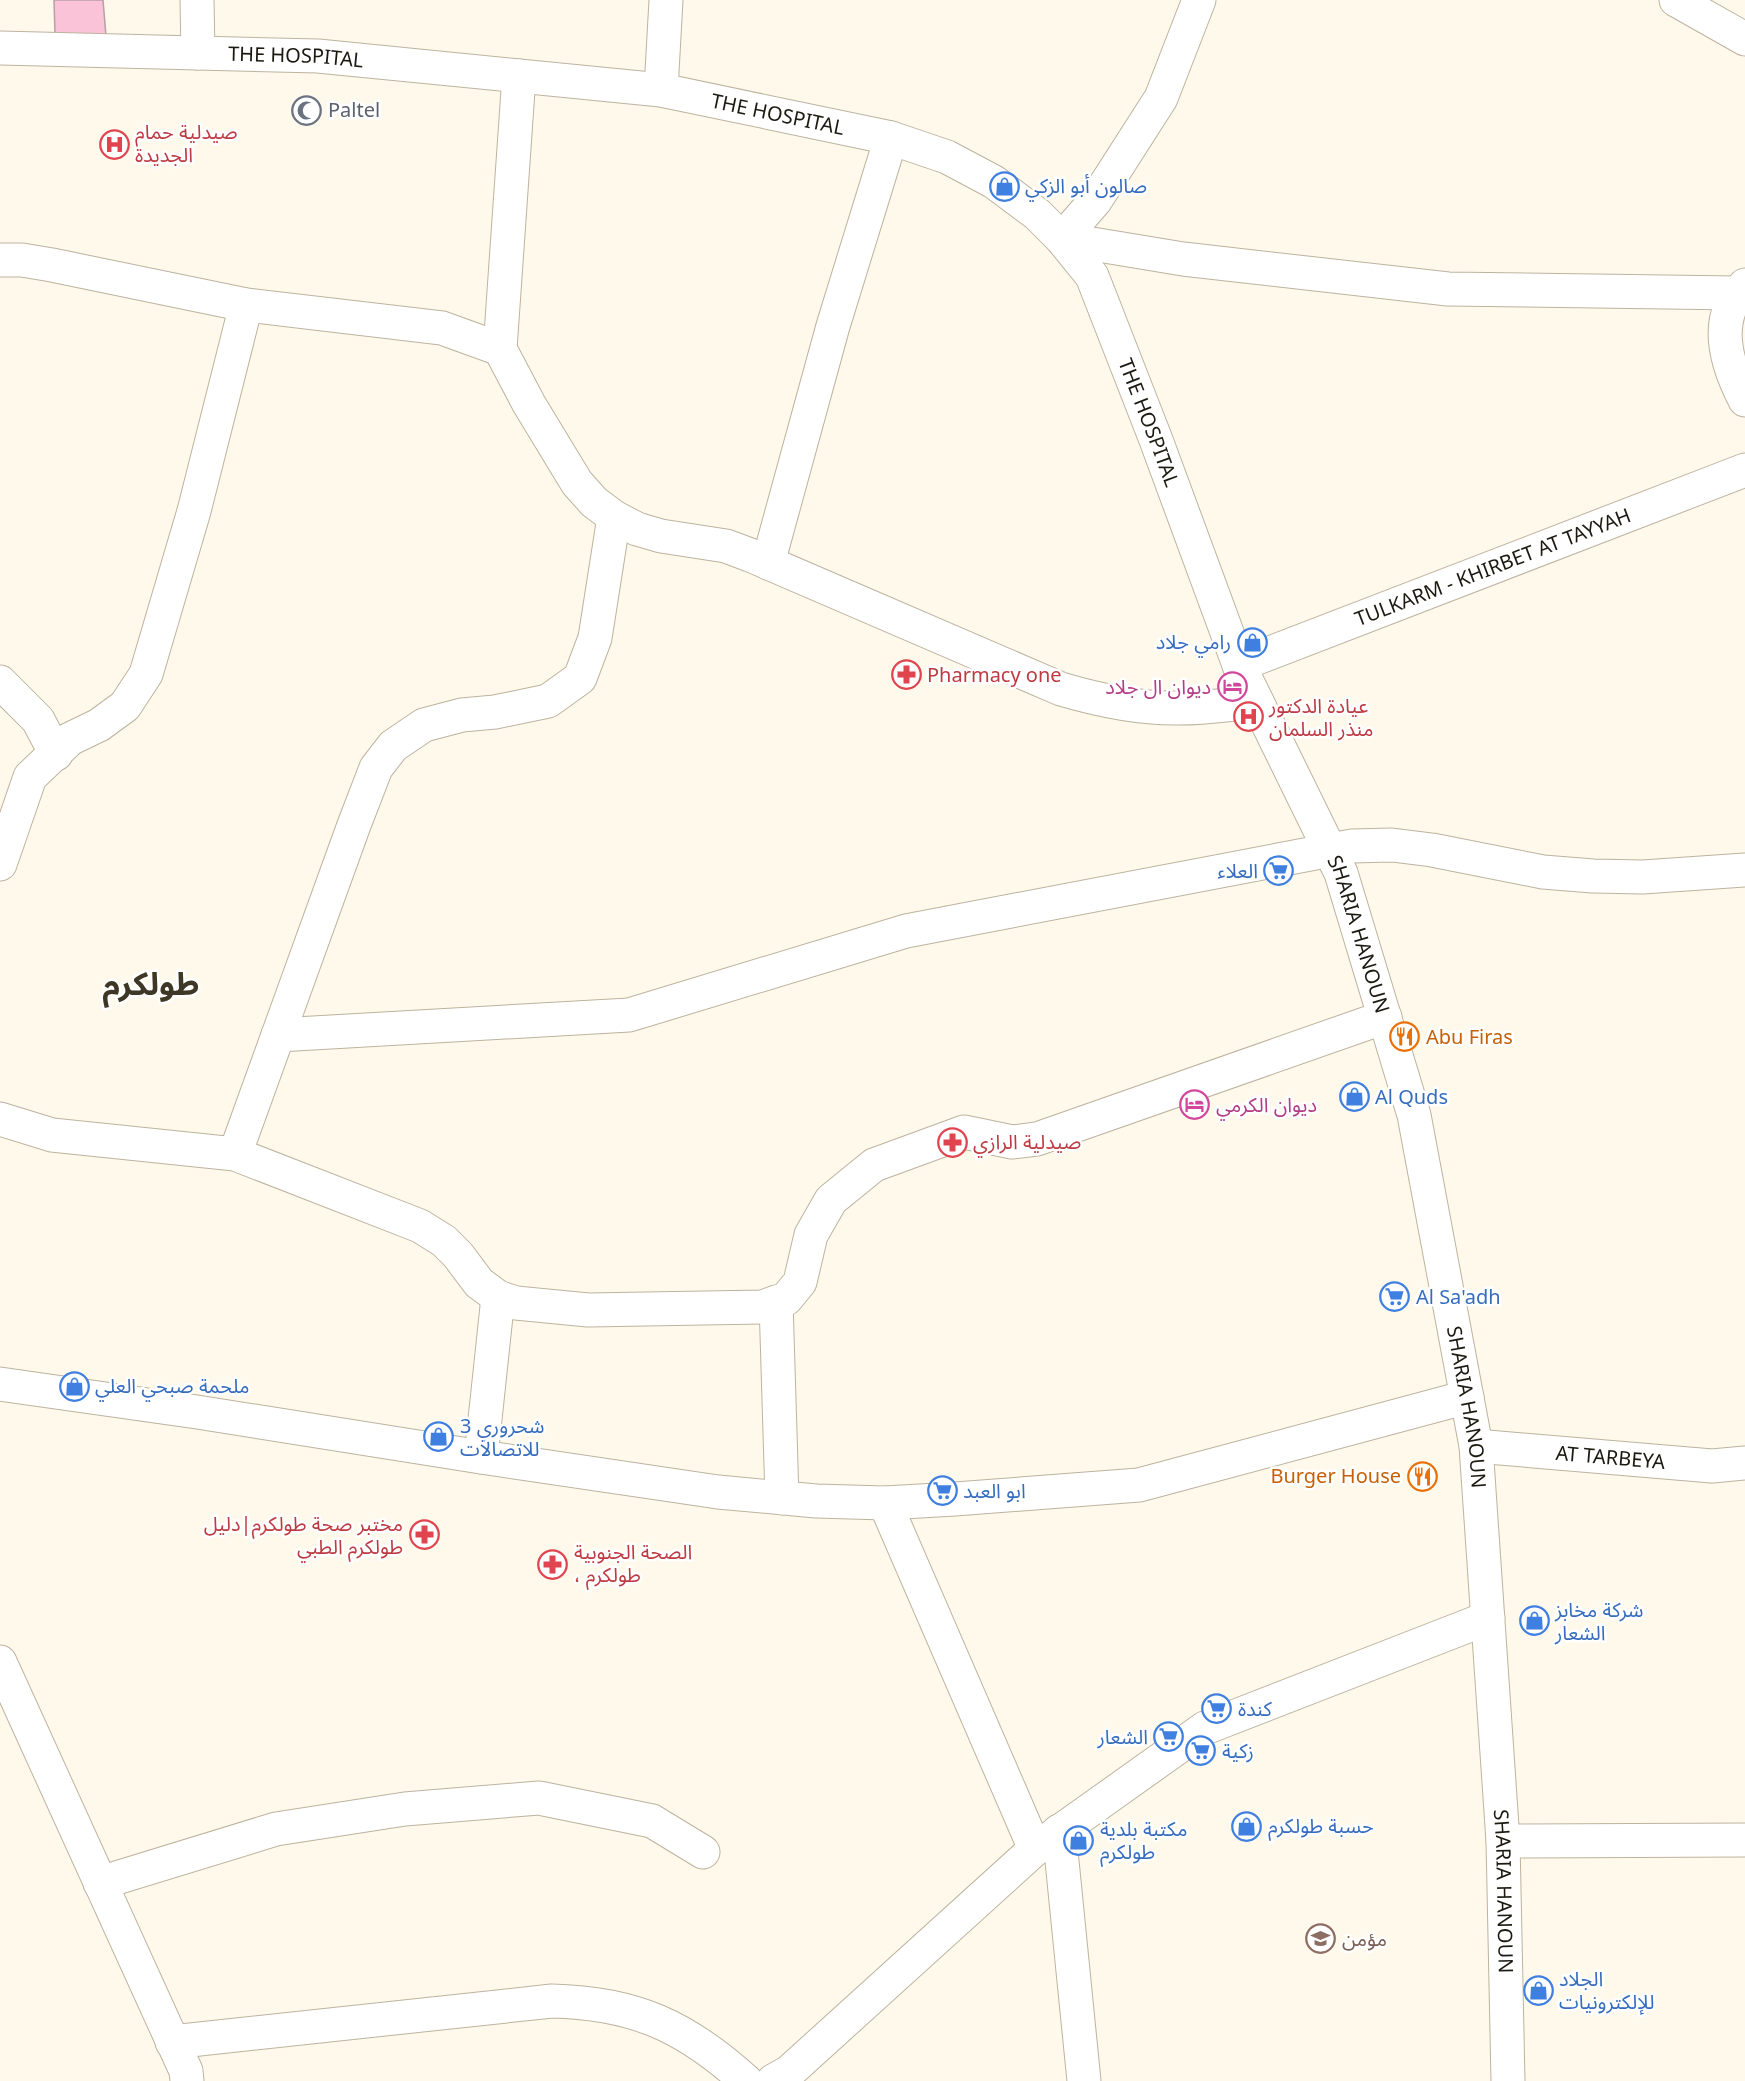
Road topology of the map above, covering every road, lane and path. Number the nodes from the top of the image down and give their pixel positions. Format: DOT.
graph roads {
  1 [pos="197,0"];
  2 [pos="666,0"];
  3 [pos="1199,0"];
  4 [pos="1676,0"];
  5 [pos="1745,39"];
  6 [pos="0,48"];
  7 [pos="198,53"];
  8 [pos="519,76"];
  9 [pos="661,90"];
  10 [pos="891,138"];
  11 [pos="1062,239"];
  12 [pos="0,260"];
  13 [pos="1729,297"];
  14 [pos="246,305"];
  15 [pos="500,349"];
  16 [pos="1745,400"];
  17 [pos="1745,470"];
  18 [pos="614,518"];
  19 [pos="777,532"];
  20 [pos="768,563"];
  21 [pos="809,581"];
  22 [pos="1239,665"];
  23 [pos="0,682"];
  24 [pos="1257,702"];
  25 [pos="38,720"];
  26 [pos="99,725"];
  27 [pos="56,754"];
  28 [pos="1329,850"];
  29 [pos="0,864"];
  30 [pos="1745,870"];
  31 [pos="1384,1017"];
  32 [pos="278,1035"];
  33 [pos="0,1119"];
  34 [pos="236,1154"];
  35 [pos="498,1297"];
  36 [pos="776,1302"];
  37 [pos="0,1384"];
  38 [pos="1467,1397"];
  39 [pos="1476,1446"];
  40 [pos="481,1457"];
  41 [pos="1745,1463"];
  42 [pos="782,1498"];
  43 [pos="885,1503"];
  44 [pos="1488,1618"];
  45 [pos="0,1662"];
  46 [pos="1047,1840"];
  47 [pos="1745,1840"];
  48 [pos="1503,1841"];
  49 [pos="703,1852"];
  50 [pos="100,1883"];
  51 [pos="172,2042"];
  52 [pos="188,2081"];
  53 [pos="746,2081"];
  54 [pos="773,2081"];
  55 [pos="1084,2081"];
  56 [pos="1508,2081"];
  1 -- 7 [label="street"];
  2 -- 9 [label="street"];
  3 -- 11 [label="street"];
  4 -- 5 [label="street"];
  6 -- 7 [label="street, THE HOSPITAL"];
  7 -- 8 [label="street, THE HOSPITAL"];
  8 -- 9 [label="street, THE HOSPITAL"];
  8 -- 15 [label="street"];
  9 -- 10 [label="street, THE HOSPITAL"];
  10 -- 11 [label="street, THE HOSPITAL"];
  10 -- 19 [label="street"];
  11 -- 13 [label="street"];
  11 -- 22 [label="street, THE HOSPITAL"];
  12 -- 14 [label="street"];
  13 -- 16 [label="street"];
  14 -- 15 [label="street"];
  14 -- 26 [label="street"];
  15 -- 18 [label="street"];
  17 -- 22 [label="street, TULKARM - KHIRBET AT TAYYAH"];
  18 -- 20 [label="street"];
  18 -- 32 [label="street"];
  19 -- 20 [label="street"];
  19 -- 21 [label="street"];
  20 -- 21 [label="street"];
  21 -- 24 [label="street"];
  22 -- 24 [label="street, SHARIA HANOUN"];
  23 -- 25 [label="street"];
  24 -- 28 [label="street, SHARIA HANOUN"];
  25 -- 26 [label="street"];
  25 -- 27 [label="street"];
  26 -- 27 [label="street"];
  27 -- 29 [label="street"];
  28 -- 30 [label="street"];
  28 -- 31 [label="street, SHARIA HANOUN"];
  28 -- 32 [label="street"];
  31 -- 36 [label="street"];
  31 -- 38 [label="street, SHARIA HANOUN"];
  32 -- 34 [label="street"];
  33 -- 34 [label="street"];
  34 -- 35 [label="street"];
  35 -- 36 [label="street"];
  35 -- 40 [label="street"];
  36 -- 42 [label="street"];
  37 -- 40 [label="street"];
  38 -- 39 [label="street, SHARIA HANOUN"];
  38 -- 43 [label="street"];
  39 -- 41 [label="street, AT TARBEYA"];
  39 -- 44 [label="street, SHARIA HANOUN"];
  40 -- 42 [label="street"];
  42 -- 43 [label="street"];
  43 -- 46 [label="street"];
  44 -- 46 [label="street"];
  44 -- 48 [label="street, SHARIA HANOUN"];
  45 -- 50 [label="street"];
  46 -- 54 [label="street"];
  46 -- 55 [label="street"];
  47 -- 48 [label="street"];
  48 -- 56 [label="street, SHARIA HANOUN"];
  49 -- 50 [label="street"];
  50 -- 51 [label="street"];
  51 -- 52 [label="street"];
  51 -- 53 [label="street"];
}
